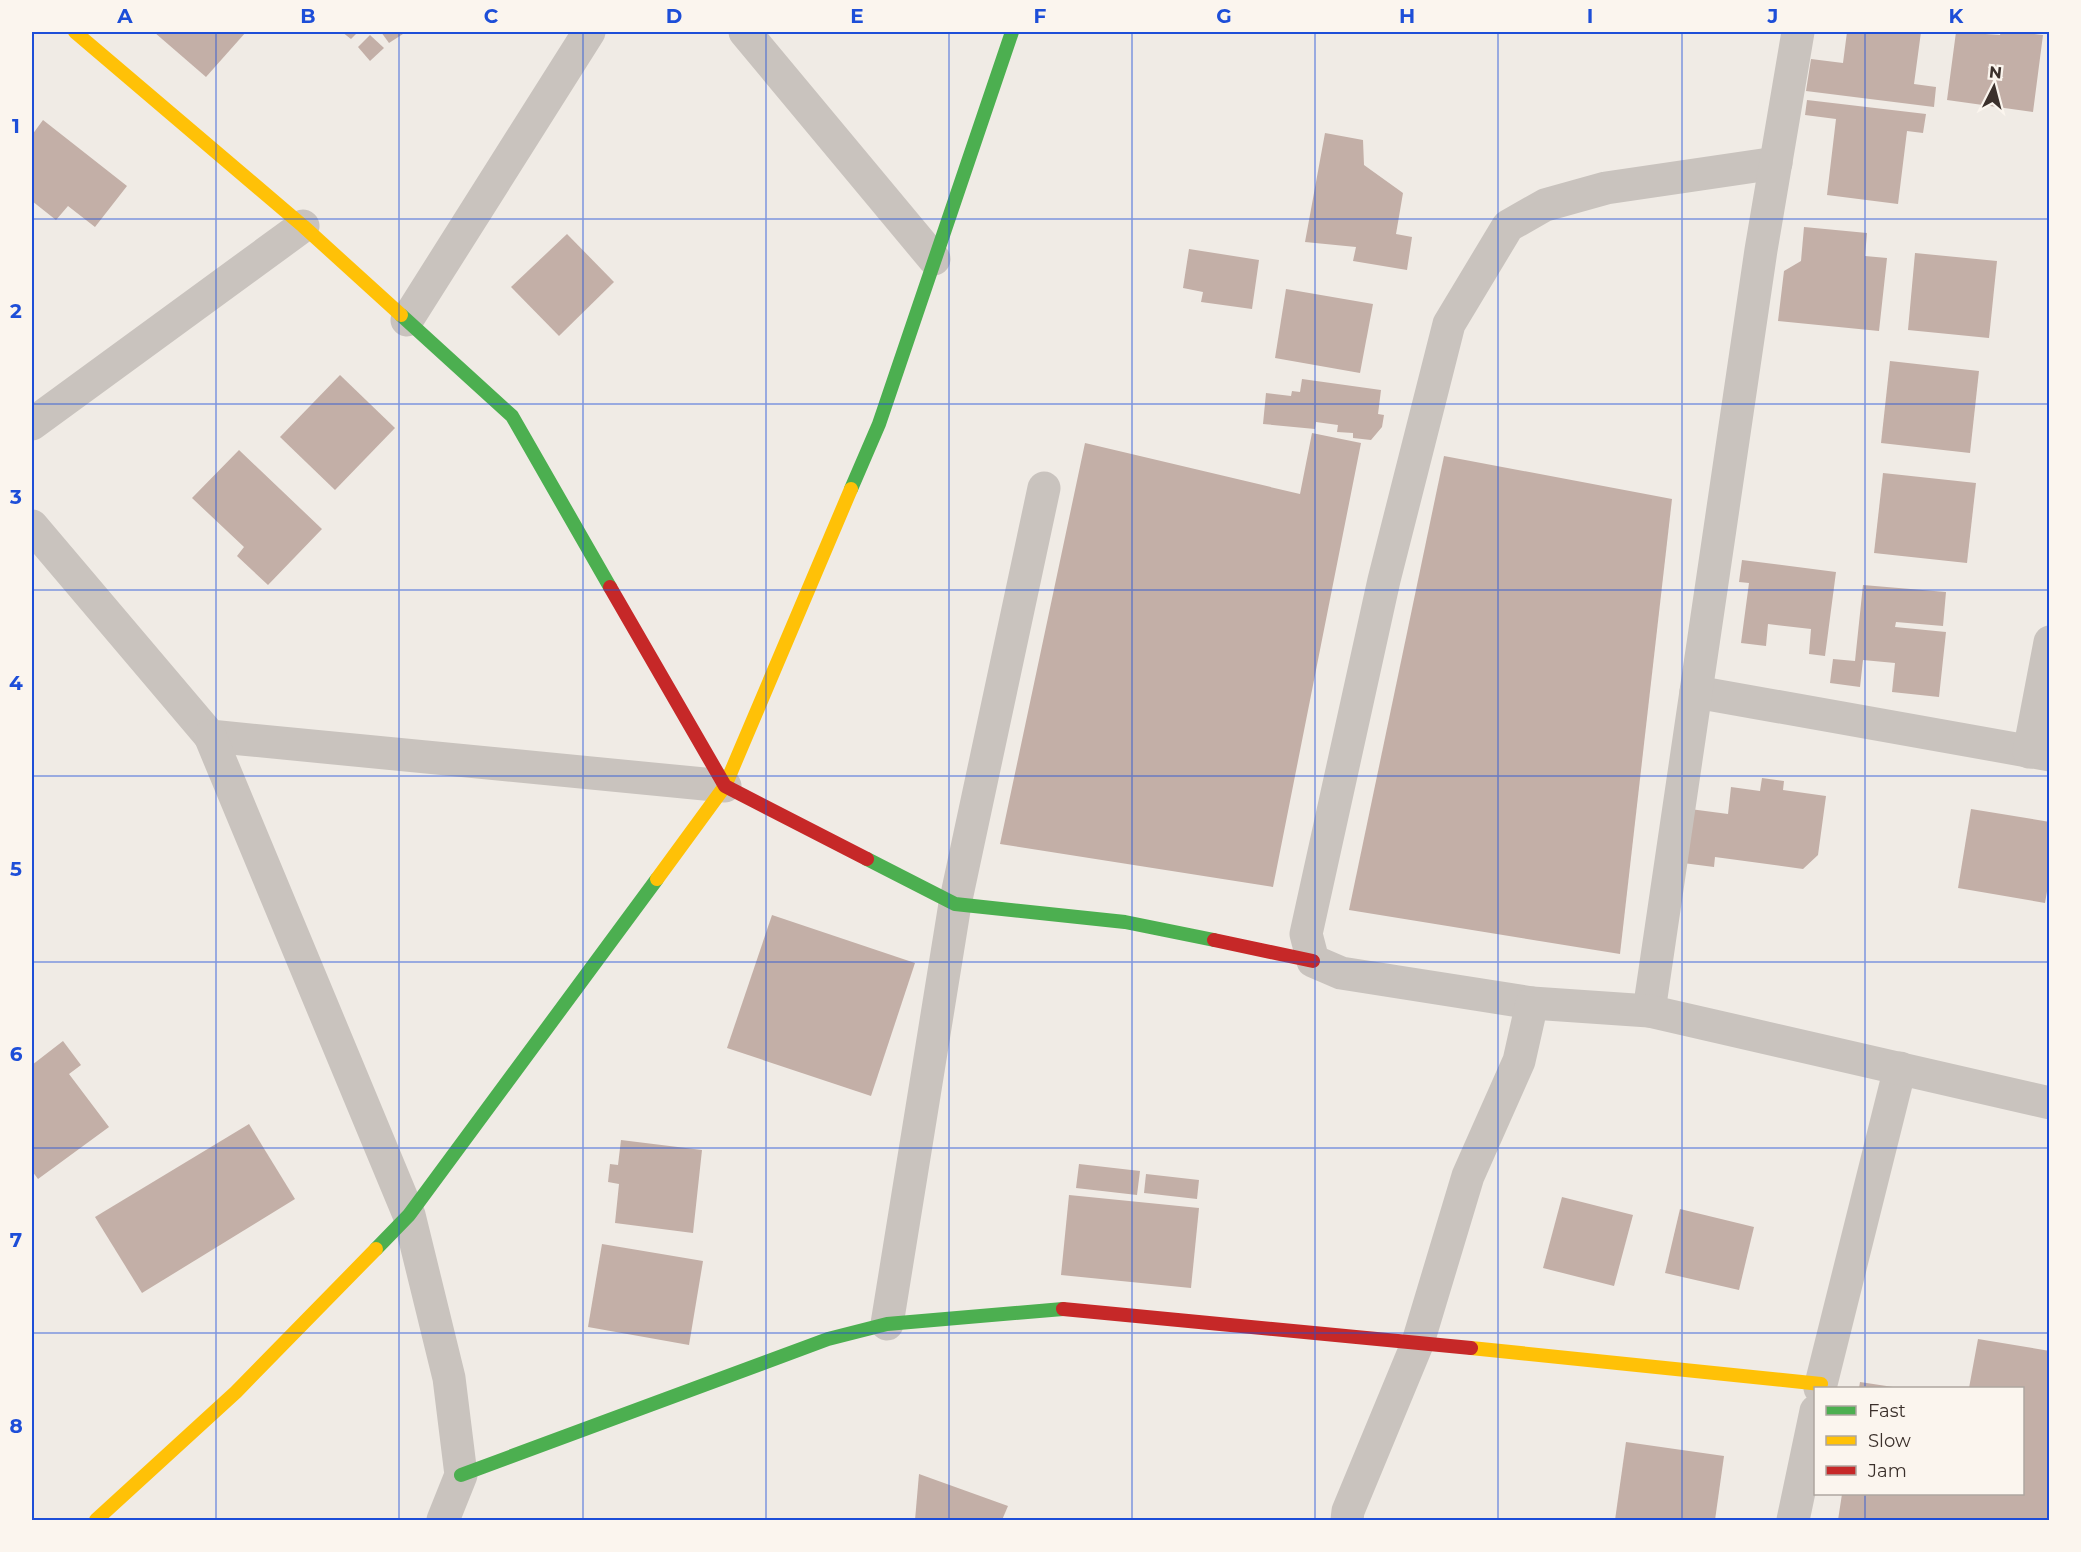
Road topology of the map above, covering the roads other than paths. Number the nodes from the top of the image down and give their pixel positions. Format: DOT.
graph roads {
  1 [pos="75,32"];
  2 [pos="589,32"];
  3 [pos="745,32"];
  4 [pos="1012,32"];
  5 [pos="1798,32"];
  6 [pos="1776,163"];
  7 [pos="303,226"];
  8 [pos="934,260"];
  9 [pos="407,320"];
  10 [pos="32,424"];
  11 [pos="1044,488"];
  12 [pos="32,526"];
  13 [pos="2049,642"];
  14 [pos="1696,692"];
  15 [pos="210,736"];
  16 [pos="2039,753"];
  17 [pos="725,786"];
  18 [pos="955,904"];
  19 [pos="1313,961"];
  20 [pos="1532,1003"];
  21 [pos="1649,1011"];
  22 [pos="1900,1068"];
  23 [pos="2049,1103"];
  24 [pos="409,1215"];
  25 [pos="887,1324"];
  26 [pos="1418,1342"];
  27 [pos="1821,1387"];
  28 [pos="1814,1393"];
  29 [pos="1814,1418"];
  30 [pos="461,1475"];
  31 [pos="96,1521"];
  32 [pos="443,1521"];
  33 [pos="1347,1521"];
  34 [pos="1793,1521"];
  1 -- 7 [label="street"];
  2 -- 9 [label="street"];
  3 -- 8 [label="street"];
  4 -- 8 [label="street"];
  5 -- 6 [label="street"];
  6 -- 14 [label="street"];
  6 -- 19 [label="street"];
  7 -- 9 [label="street"];
  7 -- 10 [label="street"];
  8 -- 17 [label="street"];
  9 -- 17 [label="street"];
  11 -- 18 [label="street"];
  12 -- 15 [label="street"];
  13 -- 16 [label="street"];
  14 -- 16 [label="street"];
  14 -- 21 [label="street"];
  15 -- 17 [label="street"];
  15 -- 24 [label="street"];
  17 -- 18 [label="street"];
  17 -- 24 [label="street"];
  18 -- 19 [label="street"];
  18 -- 25 [label="street"];
  19 -- 20 [label="street"];
  20 -- 21 [label="street"];
  20 -- 26 [label="street"];
  21 -- 22 [label="street"];
  22 -- 23 [label="street"];
  22 -- 27 [label="street"];
  24 -- 30 [label="street"];
  24 -- 31 [label="street"];
  25 -- 26 [label="street"];
  25 -- 30 [label="street"];
  26 -- 28 [label="street"];
  26 -- 33 [label="street"];
  29 -- 34 [label="street"];
  30 -- 32 [label="street"];
}
